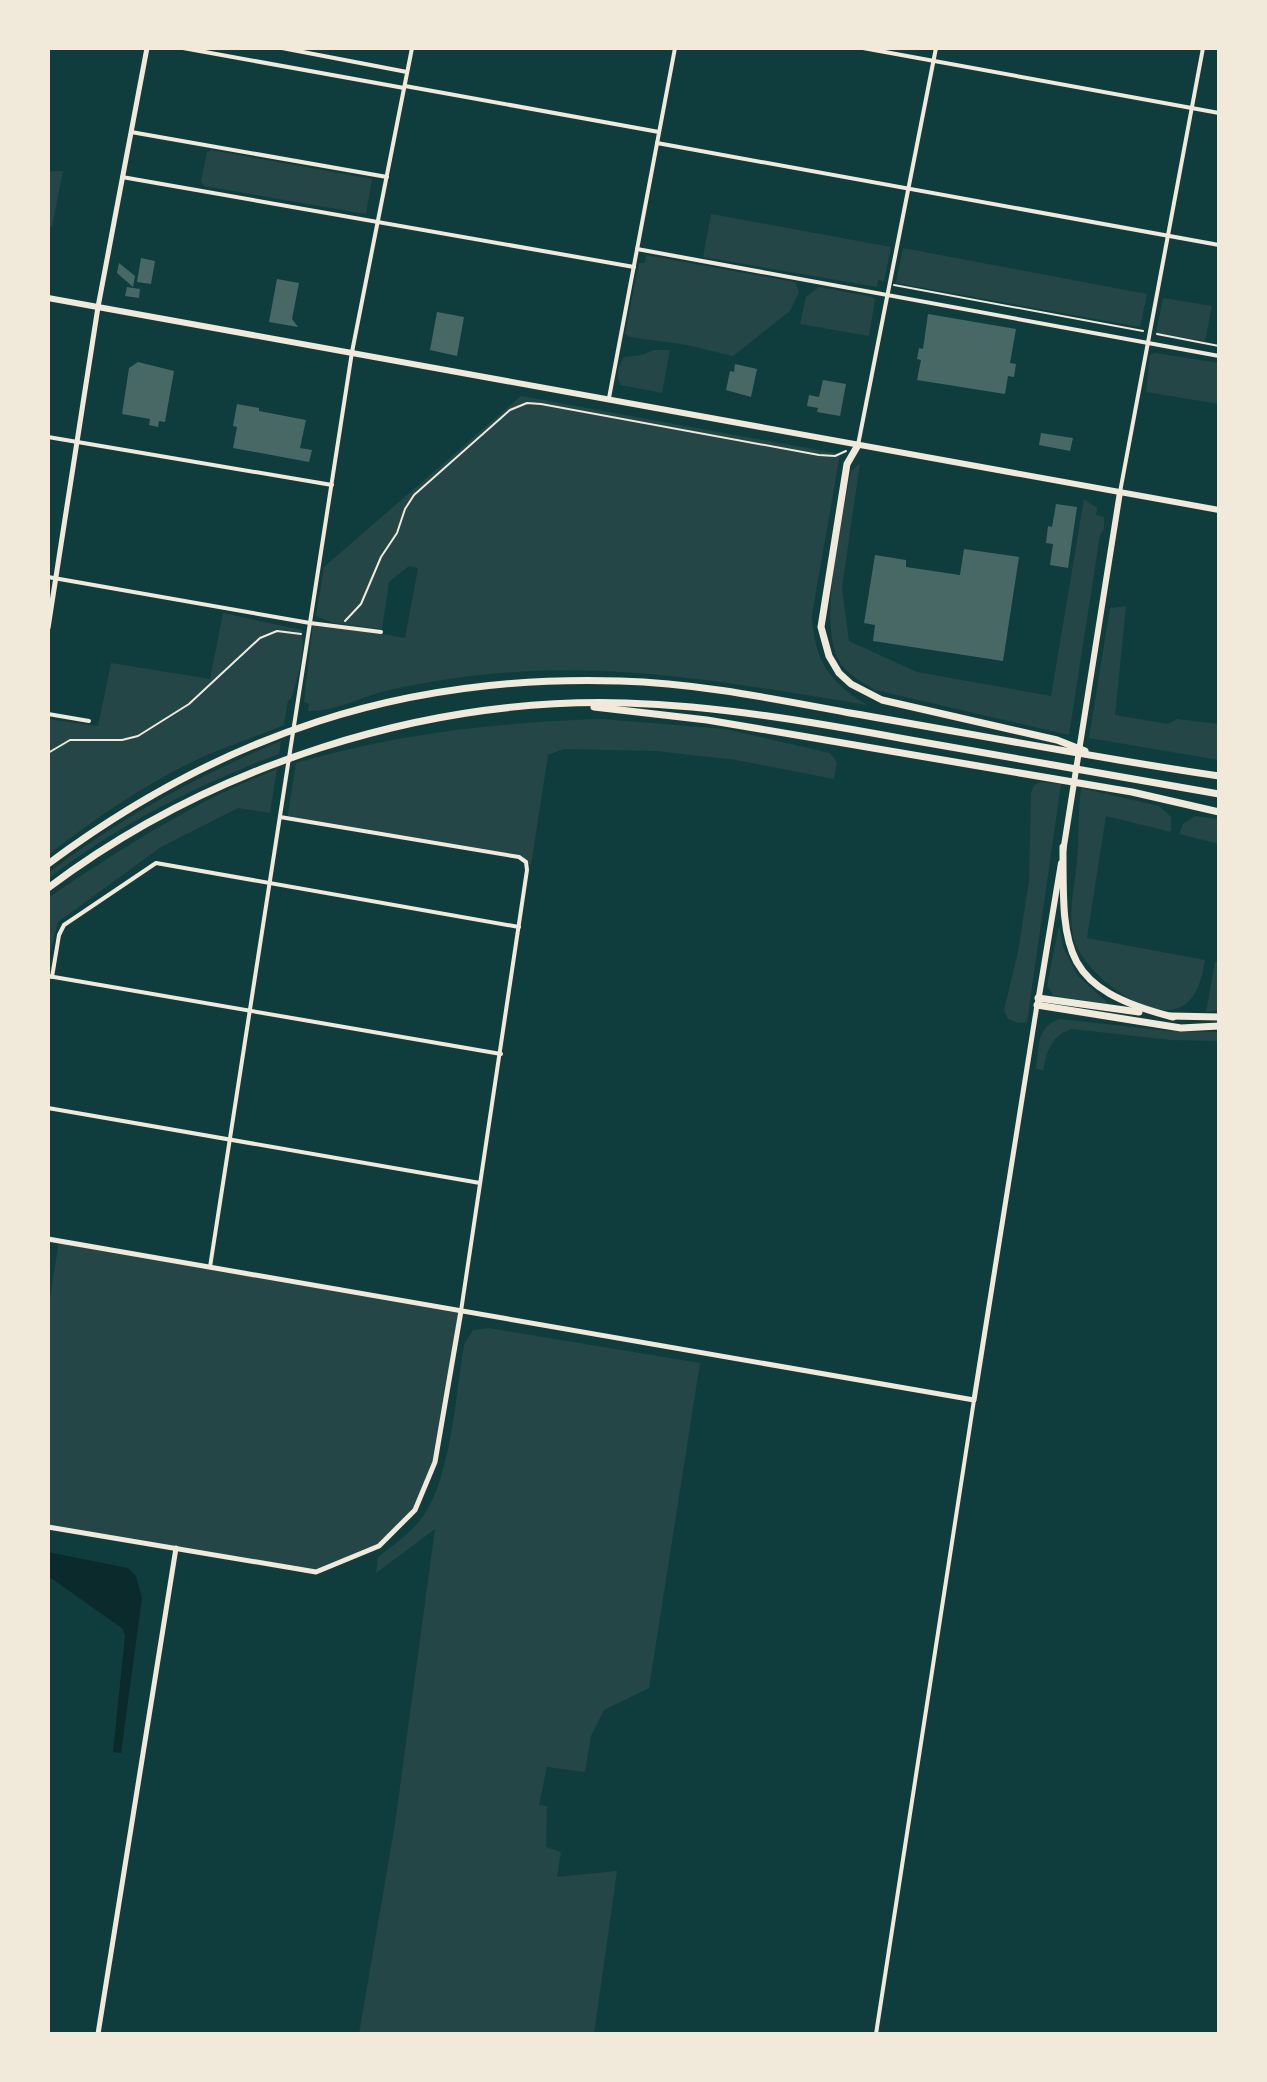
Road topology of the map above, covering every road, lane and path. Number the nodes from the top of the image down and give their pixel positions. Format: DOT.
graph roads {
  1 [pos="147,48"];
  2 [pos="183,48"];
  3 [pos="282,48"];
  4 [pos="412,48"];
  5 [pos="675,48"];
  6 [pos="863,48"];
  7 [pos="936,48"];
  8 [pos="1203,48"];
  9 [pos="934,61"];
  10 [pos="407,72"];
  11 [pos="404,87"];
  12 [pos="1192,108"];
  13 [pos="1219,113"];
  14 [pos="131,132"];
  15 [pos="659,132"];
  16 [pos="657,143"];
  17 [pos="122,177"];
  18 [pos="387,177"];
  19 [pos="909,189"];
  20 [pos="378,222"];
  21 [pos="1168,236"];
  22 [pos="1219,245"];
  23 [pos="637,249"];
  24 [pos="634,267"];
  25 [pos="900,286"];
  26 [pos="887,296"];
  27 [pos="48,298"];
  28 [pos="98,307"];
  29 [pos="1137,329"];
  30 [pos="1162,336"];
  31 [pos="1148,341"];
  32 [pos="1219,346"];
  33 [pos="352,352"];
  34 [pos="1219,356"];
  35 [pos="609,398"];
  36 [pos="48,437"];
  37 [pos="77,441"];
  38 [pos="858,445"];
  39 [pos="835,456"];
  40 [pos="332,485"];
  41 [pos="1120,492"];
  42 [pos="1219,510"];
  43 [pos="48,577"];
  44 [pos="56,578"];
  45 [pos="310,623"];
  46 [pos="336,625"];
  47 [pos="48,628"];
  48 [pos="381,632"];
  49 [pos="301,634"];
  50 [pos="576,704"];
  51 [pos="48,714"];
  52 [pos="89,721"];
  53 [pos="48,753"];
  54 [pos="1102,758"];
  55 [pos="1219,776"];
  56 [pos="1219,794"];
  57 [pos="1219,812"];
  58 [pos="280,817"];
  59 [pos="1063,847"];
  60 [pos="48,864"];
  61 [pos="270,883"];
  62 [pos="48,888"];
  63 [pos="519,927"];
  64 [pos="50,977"];
  65 [pos="1038,1002"];
  66 [pos="250,1011"];
  67 [pos="1173,1017"];
  68 [pos="1219,1017"];
  69 [pos="1219,1026"];
  70 [pos="501,1054"];
  71 [pos="48,1108"];
  72 [pos="230,1140"];
  73 [pos="480,1183"];
  74 [pos="48,1239"];
  75 [pos="210,1267"];
  76 [pos="461,1311"];
  77 [pos="974,1400"];
  78 [pos="48,1527"];
  79 [pos="176,1548"];
  80 [pos="98,2034"];
  81 [pos="876,2034"];
  1 -- 14 [label="street"];
  2 -- 11 [label="street"];
  3 -- 10 [label="street"];
  4 -- 10 [label="street"];
  5 -- 15 [label="street"];
  6 -- 9 [label="street"];
  7 -- 9 [label="street"];
  8 -- 12 [label="street"];
  9 -- 12 [label="street"];
  9 -- 19 [label="street"];
  10 -- 11 [label="street"];
  11 -- 15 [label="street"];
  11 -- 18 [label="street"];
  12 -- 13 [label="street"];
  12 -- 21 [label="street"];
  14 -- 17 [label="street"];
  14 -- 18 [label="street"];
  15 -- 16 [label="street"];
  16 -- 19 [label="street"];
  16 -- 23 [label="street"];
  17 -- 20 [label="street"];
  17 -- 28 [label="street"];
  18 -- 20 [label="street"];
  19 -- 21 [label="street"];
  19 -- 26 [label="street"];
  20 -- 24 [label="street"];
  20 -- 33 [label="street"];
  21 -- 22 [label="street"];
  21 -- 31 [label="street"];
  23 -- 24 [label="street"];
  23 -- 26 [label="street"];
  24 -- 35 [label="street"];
  25 -- 29 [label="path"];
  26 -- 31 [label="street"];
  26 -- 38 [label="street"];
  27 -- 28 [label="main road"];
  28 -- 33 [label="main road"];
  28 -- 37 [label="street"];
  30 -- 32 [label="path"];
  31 -- 34 [label="street"];
  31 -- 41 [label="street"];
  33 -- 35 [label="main road"];
  33 -- 40 [label="street"];
  35 -- 38 [label="main road"];
  36 -- 37 [label="street"];
  37 -- 40 [label="street"];
  37 -- 44 [label="street"];
  38 -- 41 [label="main road"];
  38 -- 54 [label="highway"];
  39 -- 46 [label="path"];
  40 -- 45 [label="street"];
  41 -- 42 [label="main road"];
  41 -- 59 [label="main road"];
  43 -- 44 [label="street"];
  44 -- 45 [label="street"];
  44 -- 47 [label="street"];
  45 -- 46 [label="street"];
  45 -- 58 [label="street"];
  46 -- 48 [label="street"];
  49 -- 53 [label="path"];
  50 -- 56 [label="highway"];
  50 -- 57 [label="highway"];
  50 -- 62 [label="highway"];
  51 -- 52 [label="street"];
  54 -- 55 [label="highway"];
  54 -- 60 [label="highway"];
  58 -- 61 [label="street"];
  58 -- 63 [label="street"];
  59 -- 65 [label="main road"];
  59 -- 67 [label="highway"];
  61 -- 63 [label="street"];
  61 -- 64 [label="street"];
  61 -- 66 [label="street"];
  63 -- 70 [label="street"];
  64 -- 66 [label="street"];
  65 -- 67 [label="highway"];
  65 -- 69 [label="highway"];
  65 -- 77 [label="street"];
  66 -- 70 [label="street"];
  66 -- 72 [label="street"];
  67 -- 68 [label="highway"];
  70 -- 73 [label="street"];
  71 -- 72 [label="street"];
  72 -- 73 [label="street"];
  72 -- 75 [label="street"];
  73 -- 76 [label="street"];
  74 -- 75 [label="street"];
  75 -- 76 [label="street"];
  76 -- 77 [label="street"];
  76 -- 79 [label="street"];
  77 -- 81 [label="street"];
  78 -- 79 [label="street"];
  79 -- 80 [label="street"];
}
